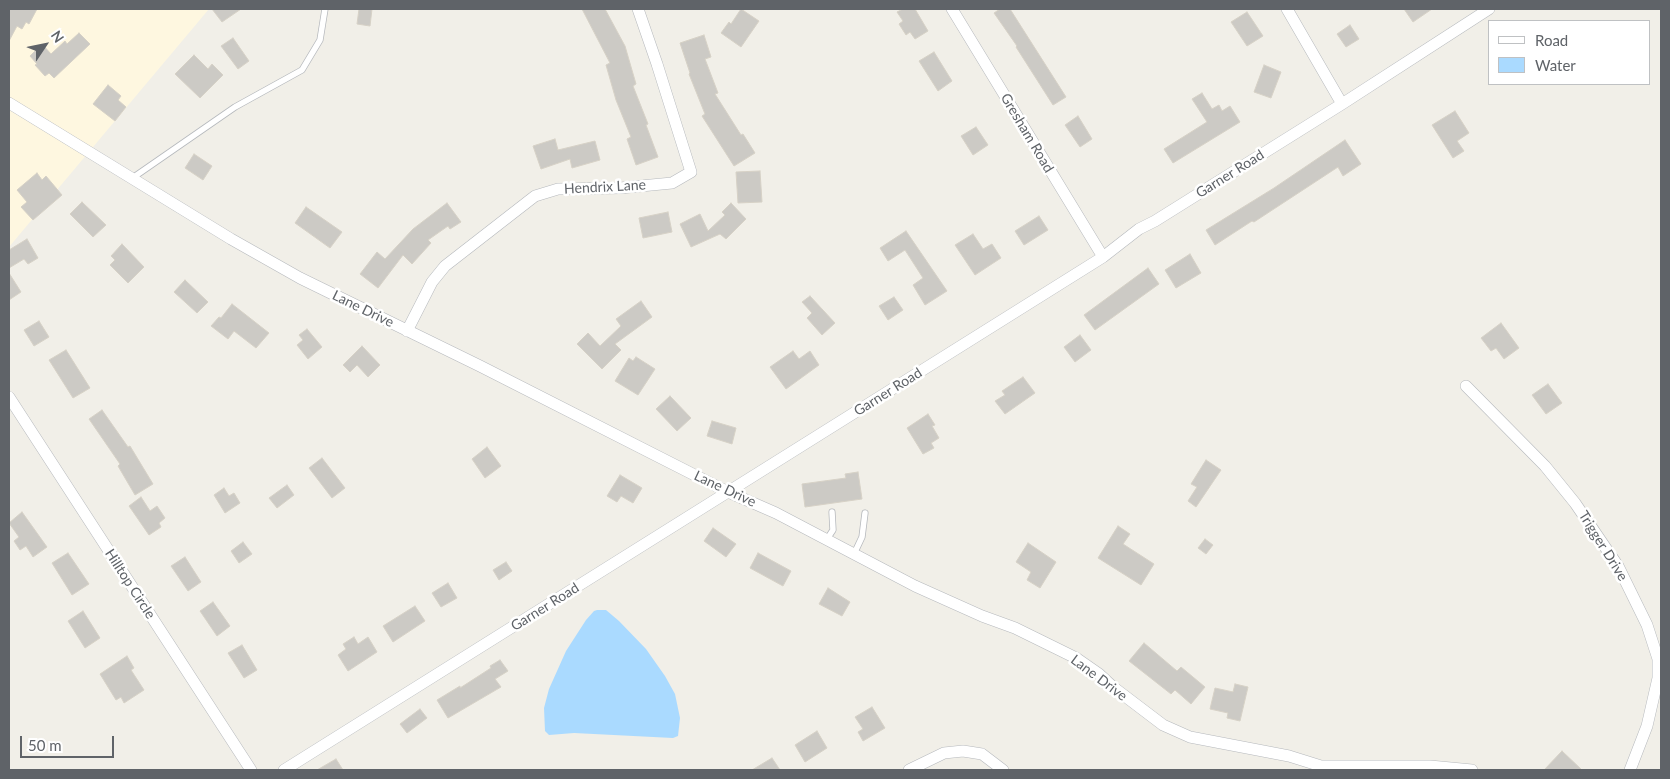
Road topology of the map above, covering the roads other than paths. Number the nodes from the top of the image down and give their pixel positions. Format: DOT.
graph roads {
  1 [pos="325,9"];
  2 [pos="638,9"];
  3 [pos="952,9"];
  4 [pos="1287,9"];
  5 [pos="1490,9"];
  6 [pos="9,103"];
  7 [pos="1342,104"];
  8 [pos="131,178"];
  9 [pos="1103,257"];
  10 [pos="407,330"];
  11 [pos="1466,386"];
  12 [pos="9,397"];
  13 [pos="728,492"];
  14 [pos="832,512"];
  15 [pos="865,513"];
  16 [pos="827,539"];
  17 [pos="854,554"];
  18 [pos="251,770"];
  19 [pos="284,770"];
  20 [pos="909,770"];
  21 [pos="1003,770"];
  22 [pos="1472,770"];
  23 [pos="1630,770"];
  1 -- 8 [label="lane"];
  2 -- 10 [label="street, Hendrix Lane"];
  3 -- 9 [label="street, Gresham Road"];
  4 -- 7 [label="street"];
  5 -- 7 [label="street, Garner Road"];
  6 -- 8 [label="street, Lane Drive"];
  7 -- 9 [label="street, Garner Road"];
  8 -- 10 [label="street, Lane Drive"];
  9 -- 13 [label="street, Garner Road"];
  10 -- 13 [label="street, Lane Drive"];
  11 -- 23 [label="street, Trigger Drive"];
  12 -- 18 [label="street, Hilltop Circle"];
  13 -- 16 [label="street, Lane Drive"];
  13 -- 19 [label="street, Garner Road"];
  14 -- 16 [label="lane"];
  15 -- 17 [label="lane"];
  16 -- 17 [label="street, Lane Drive"];
  17 -- 22 [label="street, Lane Drive"];
  20 -- 21 [label="street"];
}
